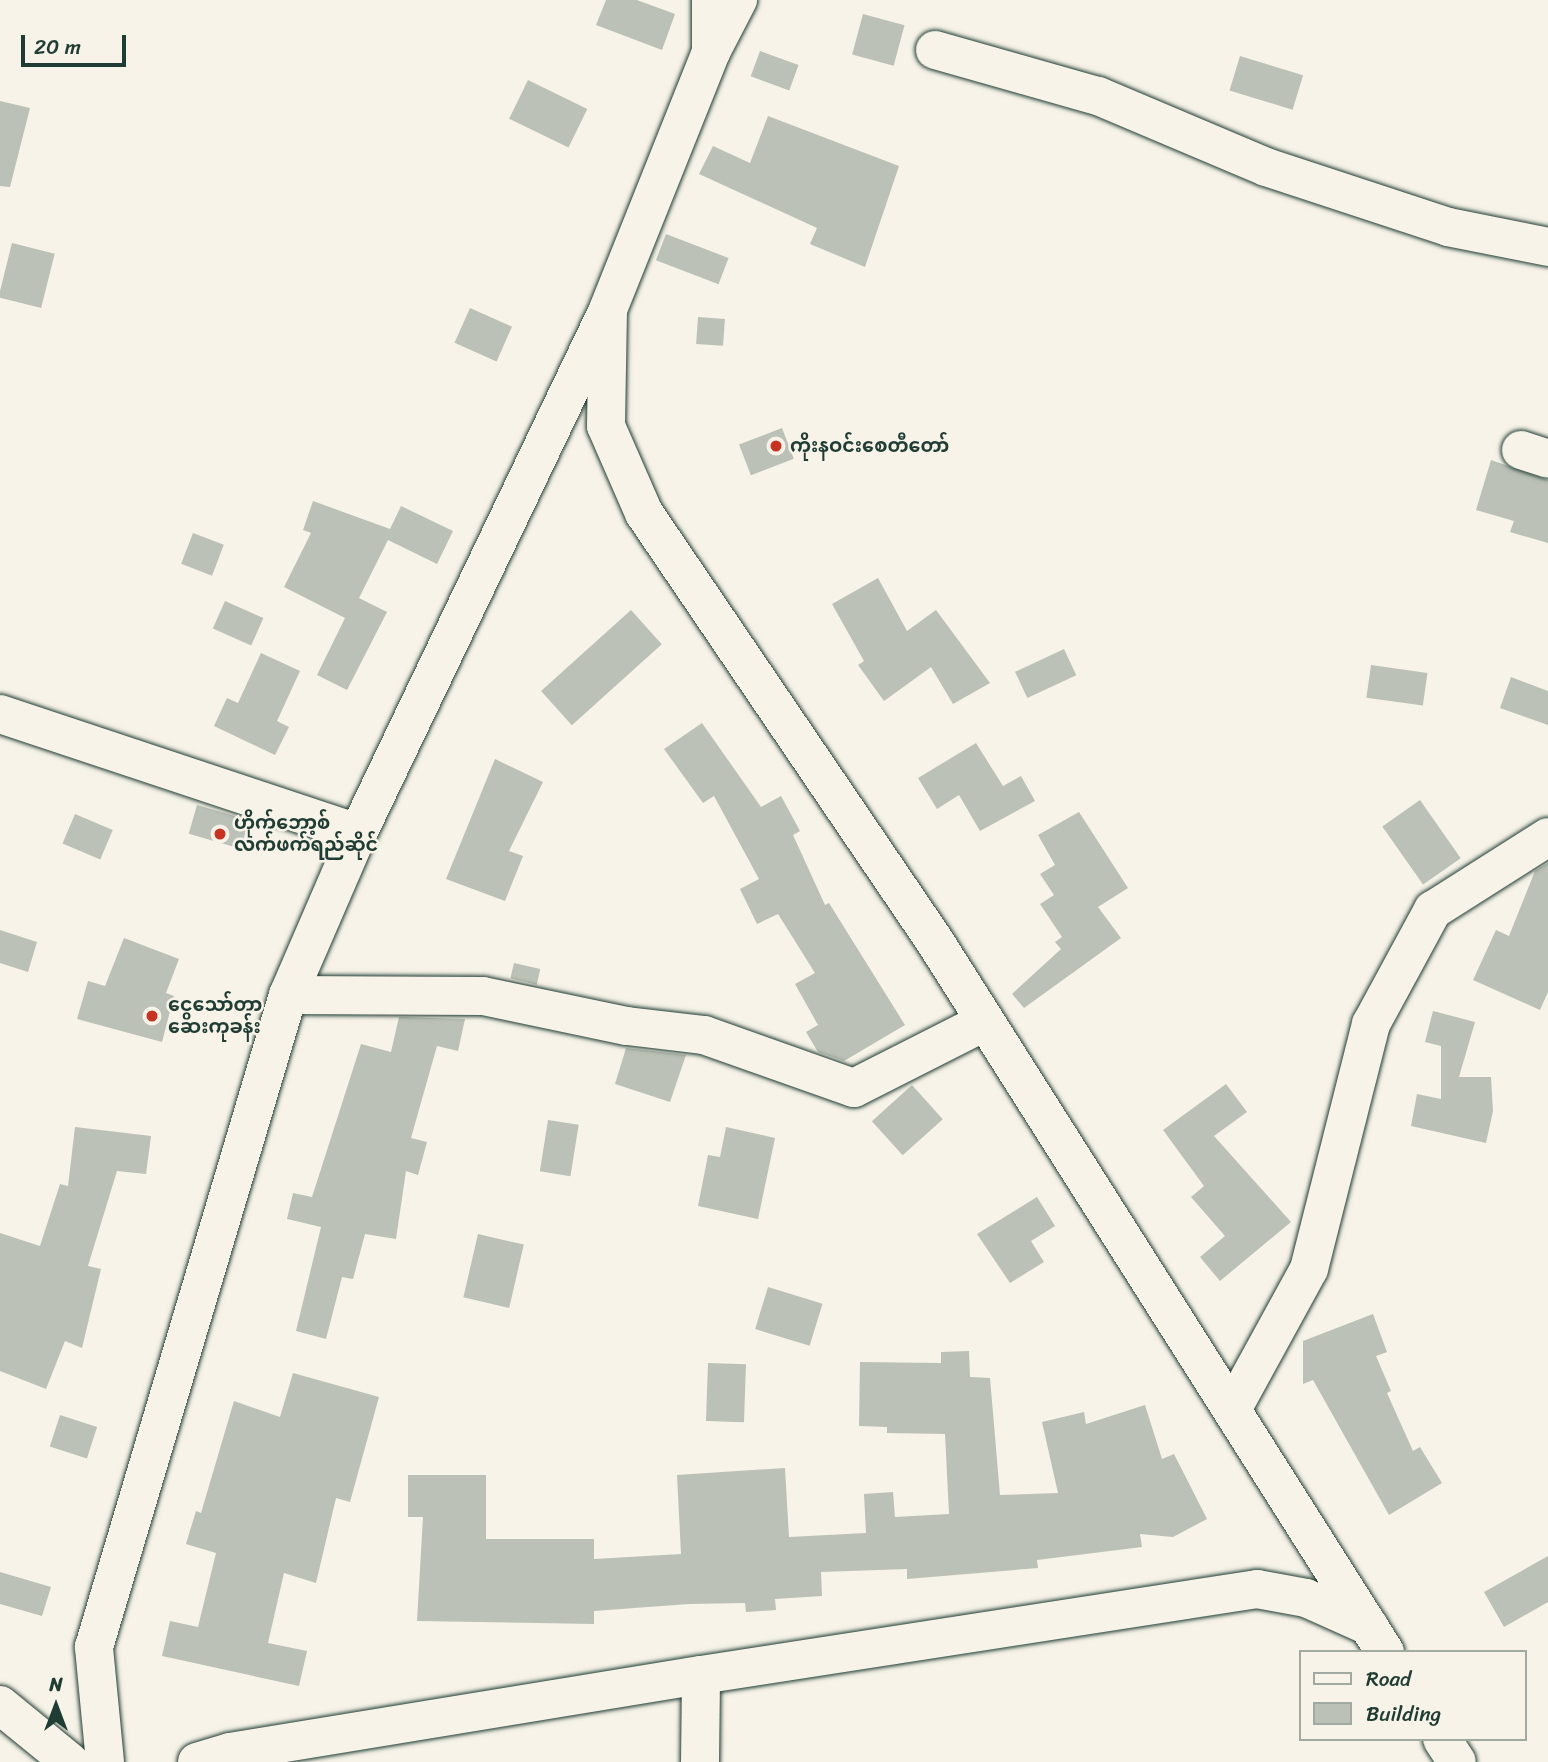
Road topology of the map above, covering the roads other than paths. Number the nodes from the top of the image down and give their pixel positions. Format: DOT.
graph roads {
  1 [pos="711,0"];
  2 [pos="738,0"];
  3 [pos="935,50"];
  4 [pos="711,52"];
  5 [pos="1548,247"];
  6 [pos="608,310"];
  7 [pos="0,714"];
  8 [pos="358,833"];
  9 [pos="1548,837"];
  10 [pos="288,995"];
  11 [pos="984,1022"];
  12 [pos="1234,1406"];
  13 [pos="1377,1639"];
  14 [pos="701,1675"];
  15 [pos="0,1705"];
  16 [pos="1443,1741"];
  17 [pos="70,1762"];
  18 [pos="105,1762"];
  19 [pos="197,1762"];
  20 [pos="700,1762"];
  21 [pos="1457,1762"];
  1 -- 4 [label="street"];
  2 -- 4 [label="street"];
  3 -- 5 [label="street"];
  4 -- 6 [label="street"];
  6 -- 8 [label="street"];
  6 -- 11 [label="street"];
  7 -- 8 [label="street"];
  8 -- 10 [label="street"];
  9 -- 12 [label="street"];
  10 -- 11 [label="street"];
  10 -- 18 [label="street"];
  11 -- 12 [label="street"];
  12 -- 13 [label="street"];
  13 -- 14 [label="street"];
  14 -- 19 [label="street"];
  14 -- 20 [label="street"];
  15 -- 17 [label="street"];
  16 -- 21 [label="street"];
}
